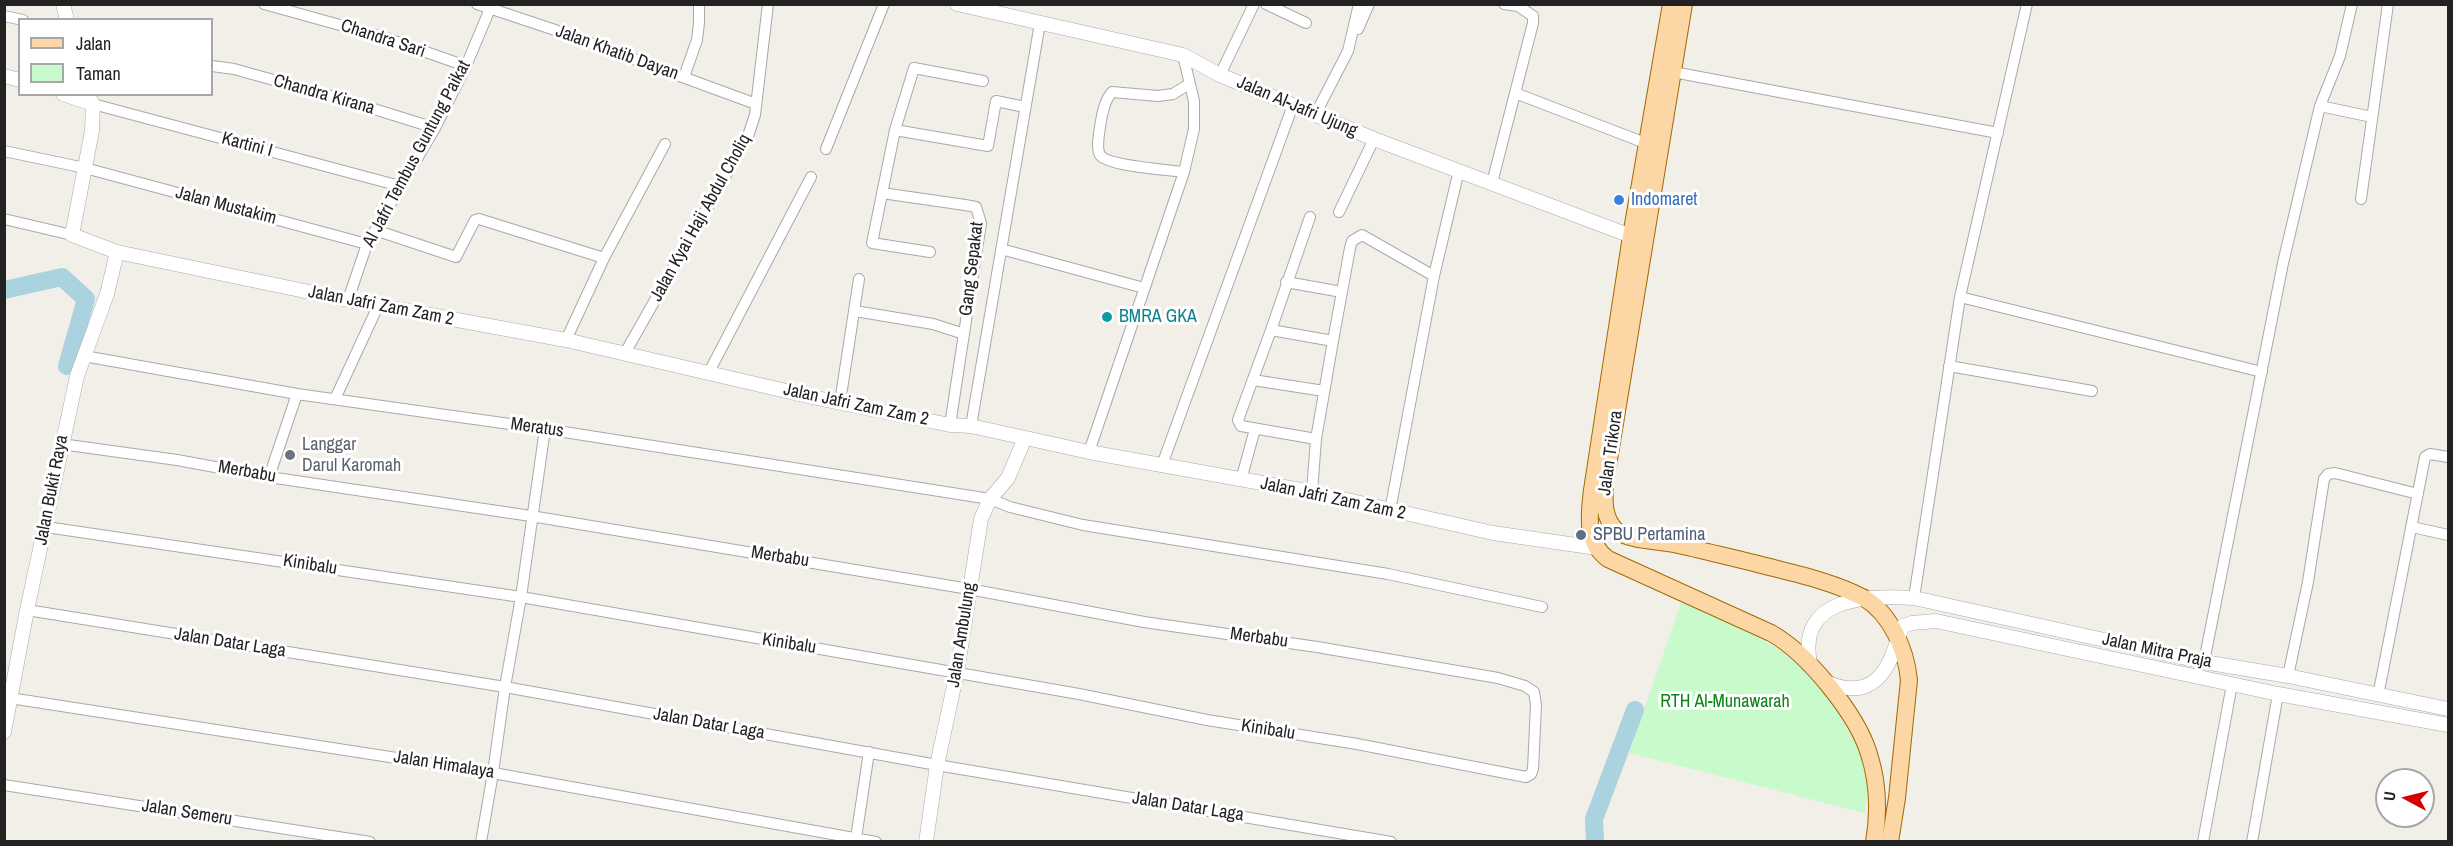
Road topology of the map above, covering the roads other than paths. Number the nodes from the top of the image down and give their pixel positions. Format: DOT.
graph roads {
  1 [pos="264,4"];
  2 [pos="477,4"];
  3 [pos="699,4"];
  4 [pos="768,4"];
  5 [pos="884,4"];
  6 [pos="957,4"];
  7 [pos="1254,4"];
  8 [pos="1266,4"];
  9 [pos="1359,4"];
  10 [pos="1369,4"];
  11 [pos="1504,4"];
  12 [pos="1671,4"];
  13 [pos="1684,4"];
  14 [pos="2027,4"];
  15 [pos="2352,4"];
  16 [pos="2388,4"];
  17 [pos="492,6"];
  18 [pos="1005,10"];
  19 [pos="1040,23"];
  20 [pos="1306,23"];
  21 [pos="1348,51"];
  22 [pos="1183,55"];
  23 [pos="213,66"];
  24 [pos="466,66"];
  25 [pos="1673,72"];
  26 [pos="1221,75"];
  27 [pos="684,77"];
  28 [pos="983,81"];
  29 [pos="1189,84"];
  30 [pos="1515,93"];
  31 [pos="74,96"];
  32 [pos="90,99"];
  33 [pos="756,104"];
  34 [pos="1293,105"];
  35 [pos="2320,106"];
  36 [pos="1025,107"];
  37 [pos="1316,113"];
  38 [pos="2372,117"];
  39 [pos="435,128"];
  40 [pos="895,130"];
  41 [pos="1998,133"];
  42 [pos="1374,139"];
  43 [pos="665,144"];
  44 [pos="1648,144"];
  45 [pos="826,149"];
  46 [pos="4,151"];
  47 [pos="85,168"];
  48 [pos="1459,170"];
  49 [pos="1184,172"];
  50 [pos="811,177"];
  51 [pos="1492,183"];
  52 [pos="400,186"];
  53 [pos="882,193"];
  54 [pos="2361,199"];
  55 [pos="1339,212"];
  56 [pos="1310,217"];
  57 [pos="4,219"];
  58 [pos="375,230"];
  59 [pos="72,235"];
  60 [pos="1631,236"];
  61 [pos="367,244"];
  62 [pos="1001,249"];
  63 [pos="117,252"];
  64 [pos="930,252"];
  65 [pos="604,258"];
  66 [pos="1434,276"];
  67 [pos="860,279"];
  68 [pos="1286,282"];
  69 [pos="1144,288"];
  70 [pos="1342,292"];
  71 [pos="1960,297"];
  72 [pos="348,300"];
  73 [pos="378,306"];
  74 [pos="855,311"];
  75 [pos="1625,319"];
  76 [pos="1271,330"];
  77 [pos="964,334"];
  78 [pos="566,340"];
  79 [pos="1333,341"];
  80 [pos="1622,341"];
  81 [pos="625,353"];
  82 [pos="84,356"];
  83 [pos="1949,366"];
  84 [pos="709,372"];
  85 [pos="2262,372"];
  86 [pos="1253,380"];
  87 [pos="1324,391"];
  88 [pos="2092,391"];
  89 [pos="297,394"];
  90 [pos="335,399"];
  91 [pos="840,402"];
  92 [pos="950,425"];
  93 [pos="971,426"];
  94 [pos="545,429"];
  95 [pos="1255,429"];
  96 [pos="1024,438"];
  97 [pos="1316,439"];
  98 [pos="61,444"];
  99 [pos="1089,452"];
  100 [pos="2448,457"];
  101 [pos="1162,465"];
  102 [pos="269,477"];
  103 [pos="1241,480"];
  104 [pos="1312,492"];
  105 [pos="2418,494"];
  106 [pos="990,499"];
  107 [pos="1390,511"];
  108 [pos="531,516"];
  109 [pos="46,527"];
  110 [pos="2412,527"];
  111 [pos="2448,535"];
  112 [pos="1597,548"];
  113 [pos="969,589"];
  114 [pos="521,597"];
  115 [pos="1914,598"];
  116 [pos="1865,599"];
  117 [pos="1542,607"];
  118 [pos="27,610"];
  119 [pos="1898,637"];
  120 [pos="2205,662"];
  121 [pos="1810,663"];
  122 [pos="957,672"];
  123 [pos="2288,676"];
  124 [pos="1824,681"];
  125 [pos="2232,684"];
  126 [pos="505,687"];
  127 [pos="2278,694"];
  128 [pos="2378,696"];
  129 [pos="10,698"];
  130 [pos="2448,709"];
  131 [pos="2448,725"];
  132 [pos="4,732"];
  133 [pos="869,752"];
  134 [pos="937,765"];
  135 [pos="494,773"];
  136 [pos="1530,775"];
  137 [pos="4,785"];
  138 [pos="856,838"];
  139 [pos="370,842"];
  140 [pos="481,842"];
  141 [pos="876,842"];
  142 [pos="926,842"];
  143 [pos="1391,842"];
  144 [pos="1874,842"];
  145 [pos="1890,842"];
  146 [pos="2203,842"];
  147 [pos="2252,842"];
  1 -- 24 [label="street, Chandra Sari"];
  2 -- 17 [label="street, Jalan Khatib Dayan"];
  3 -- 27 [label="street"];
  4 -- 33 [label="street, Jalan Kyai Haji Abdul Choliq"];
  5 -- 45 [label="street"];
  6 -- 18 [label="street, Jalan Al-Jafri Ujung"];
  7 -- 26 [label="street"];
  8 -- 20 [label="street"];
  9 -- 21 [label="street"];
  10 -- 21 [label="street"];
  11 -- 30 [label="street"];
  12 -- 44 [label="main road, Jalan Trikora"];
  13 -- 25 [label="main road, Jalan Trikora"];
  14 -- 41 [label="street"];
  15 -- 35 [label="street"];
  16 -- 38 [label="street"];
  17 -- 24 [label="street, Al Jafri Tembus Guntung Paikat"];
  17 -- 27 [label="street, Jalan Khatib Dayan"];
  18 -- 19 [label="street, Jalan Al-Jafri Ujung"];
  19 -- 22 [label="street, Jalan Al-Jafri Ujung"];
  19 -- 36 [label="street"];
  21 -- 37 [label="street"];
  22 -- 26 [label="street, Jalan Al-Jafri Ujung"];
  22 -- 29 [label="street"];
  23 -- 39 [label="street, Chandra Kirana"];
  24 -- 39 [label="street, Al Jafri Tembus Guntung Paikat"];
  25 -- 41 [label="street"];
  25 -- 75 [label="main road, Jalan Trikora"];
  26 -- 34 [label="street, Jalan Al-Jafri Ujung"];
  27 -- 33 [label="street, Jalan Khatib Dayan"];
  28 -- 40 [label="street"];
  29 -- 49 [label="street"];
  29 -- 49 [label="street"];
  30 -- 44 [label="street"];
  30 -- 51 [label="street"];
  31 -- 32 [label="street"];
  32 -- 47 [label="street"];
  32 -- 52 [label="street, Kartini I"];
  33 -- 81 [label="street, Jalan Kyai Haji Abdul Choliq"];
  34 -- 37 [label="street, Jalan Al-Jafri Ujung"];
  34 -- 101 [label="street"];
  35 -- 38 [label="street"];
  35 -- 85 [label="street"];
  36 -- 40 [label="street"];
  36 -- 62 [label="street"];
  37 -- 42 [label="street, Jalan Al-Jafri Ujung"];
  38 -- 54 [label="street"];
  39 -- 52 [label="street, Al Jafri Tembus Guntung Paikat"];
  40 -- 53 [label="street"];
  41 -- 71 [label="street"];
  42 -- 48 [label="street, Jalan Al-Jafri Ujung"];
  42 -- 55 [label="street"];
  43 -- 65 [label="street"];
  44 -- 60 [label="main road, Jalan Trikora"];
  46 -- 47 [label="street, Jalan Mustakim"];
  47 -- 59 [label="street"];
  47 -- 61 [label="street, Jalan Mustakim"];
  48 -- 51 [label="street, Jalan Al-Jafri Ujung"];
  48 -- 66 [label="street"];
  49 -- 69 [label="street"];
  50 -- 84 [label="street"];
  51 -- 60 [label="street, Jalan Al-Jafri Ujung"];
  52 -- 58 [label="street, Al Jafri Tembus Guntung Paikat"];
  53 -- 64 [label="street"];
  53 -- 77 [label="street, Gang Sepakat"];
  56 -- 68 [label="street"];
  57 -- 59 [label="street"];
  58 -- 61 [label="street, Al Jafri Tembus Guntung Paikat"];
  58 -- 65 [label="street"];
  59 -- 63 [label="street, Jalan Jafri Zam Zam 2"];
  60 -- 75 [label="main road, Jalan Trikora"];
  61 -- 72 [label="street, Al Jafri Tembus Guntung Paikat"];
  62 -- 69 [label="street"];
  62 -- 93 [label="street"];
  63 -- 72 [label="street, Jalan Jafri Zam Zam 2"];
  63 -- 82 [label="street, Jalan Bukit Raya"];
  65 -- 78 [label="street"];
  66 -- 70 [label="street"];
  66 -- 107 [label="street"];
  67 -- 74 [label="street"];
  68 -- 70 [label="street"];
  68 -- 76 [label="street"];
  69 -- 99 [label="street"];
  70 -- 79 [label="street"];
  71 -- 83 [label="street"];
  71 -- 85 [label="street"];
  72 -- 73 [label="street, Jalan Jafri Zam Zam 2"];
  73 -- 78 [label="street, Jalan Jafri Zam Zam 2"];
  73 -- 90 [label="street"];
  74 -- 77 [label="street"];
  74 -- 91 [label="street"];
  75 -- 80 [label="main road, Jalan Trikora"];
  76 -- 79 [label="street"];
  76 -- 86 [label="street"];
  77 -- 92 [label="street, Gang Sepakat"];
  78 -- 81 [label="street, Jalan Jafri Zam Zam 2"];
  79 -- 87 [label="street"];
  80 -- 112 [label="main road, Jalan Trikora"];
  80 -- 116 [label="main road, Jalan Trikora"];
  81 -- 84 [label="street, Jalan Jafri Zam Zam 2"];
  82 -- 89 [label="street, Meratus"];
  82 -- 98 [label="street, Jalan Bukit Raya"];
  83 -- 88 [label="street"];
  83 -- 115 [label="street"];
  84 -- 91 [label="street, Jalan Jafri Zam Zam 2"];
  85 -- 120 [label="street"];
  86 -- 87 [label="street"];
  86 -- 95 [label="street"];
  87 -- 97 [label="street"];
  89 -- 90 [label="street, Meratus"];
  89 -- 102 [label="street"];
  90 -- 94 [label="street, Meratus"];
  91 -- 92 [label="street, Jalan Jafri Zam Zam 2"];
  92 -- 93 [label="street, Jalan Jafri Zam Zam 2"];
  93 -- 96 [label="street, Jalan Jafri Zam Zam 2"];
  94 -- 106 [label="street, Meratus"];
  94 -- 108 [label="street"];
  95 -- 97 [label="street"];
  95 -- 103 [label="street"];
  96 -- 99 [label="street, Jalan Jafri Zam Zam 2"];
  96 -- 106 [label="street, Jalan Ambulung"];
  97 -- 104 [label="street"];
  98 -- 102 [label="street, Merbabu"];
  98 -- 109 [label="street, Jalan Bukit Raya"];
  99 -- 101 [label="street, Jalan Jafri Zam Zam 2"];
  100 -- 105 [label="street"];
  101 -- 103 [label="street, Jalan Jafri Zam Zam 2"];
  102 -- 108 [label="street, Merbabu"];
  103 -- 104 [label="street, Jalan Jafri Zam Zam 2"];
  104 -- 107 [label="street, Jalan Jafri Zam Zam 2"];
  105 -- 110 [label="street"];
  105 -- 123 [label="street"];
  106 -- 113 [label="street, Jalan Ambulung"];
  106 -- 117 [label="street, Meratus"];
  107 -- 112 [label="street, Jalan Jafri Zam Zam 2"];
  108 -- 113 [label="street, Merbabu"];
  108 -- 114 [label="street"];
  109 -- 114 [label="street, Kinibalu"];
  109 -- 118 [label="street, Jalan Bukit Raya"];
  110 -- 111 [label="street"];
  110 -- 128 [label="street"];
  112 -- 121 [label="main road"];
  113 -- 122 [label="street, Jalan Ambulung"];
  113 -- 136 [label="street, Merbabu"];
  114 -- 122 [label="street, Kinibalu"];
  114 -- 126 [label="street"];
  115 -- 116 [label="street, Jalan Mitra Praja"];
  115 -- 120 [label="street, Jalan Mitra Praja"];
  116 -- 119 [label="main road, Jalan Trikora"];
  116 -- 121 [label="street"];
  118 -- 126 [label="street, Jalan Datar Laga"];
  118 -- 129 [label="street, Jalan Bukit Raya"];
  119 -- 124 [label="street"];
  119 -- 125 [label="street, Jalan Mitra Praja"];
  119 -- 145 [label="main road, Jalan Trikora"];
  120 -- 123 [label="street, Jalan Mitra Praja"];
  121 -- 124 [label="main road"];
  122 -- 134 [label="street, Jalan Ambulung"];
  122 -- 136 [label="street, Kinibalu"];
  123 -- 128 [label="street, Jalan Mitra Praja"];
  124 -- 144 [label="main road"];
  125 -- 127 [label="street, Jalan Mitra Praja"];
  125 -- 146 [label="street"];
  126 -- 133 [label="street, Jalan Datar Laga"];
  126 -- 135 [label="street"];
  127 -- 131 [label="street, Jalan Mitra Praja"];
  127 -- 147 [label="street"];
  128 -- 130 [label="street, Jalan Mitra Praja"];
  129 -- 132 [label="street, Jalan Bukit Raya"];
  129 -- 135 [label="street, Jalan Himalaya"];
  133 -- 134 [label="street, Jalan Datar Laga"];
  133 -- 138 [label="street"];
  134 -- 142 [label="street, Jalan Ambulung"];
  134 -- 143 [label="street, Jalan Datar Laga"];
  135 -- 138 [label="street, Jalan Himalaya"];
  135 -- 140 [label="street"];
  137 -- 139 [label="street, Jalan Semeru"];
  138 -- 141 [label="street, Jalan Himalaya"];
}
